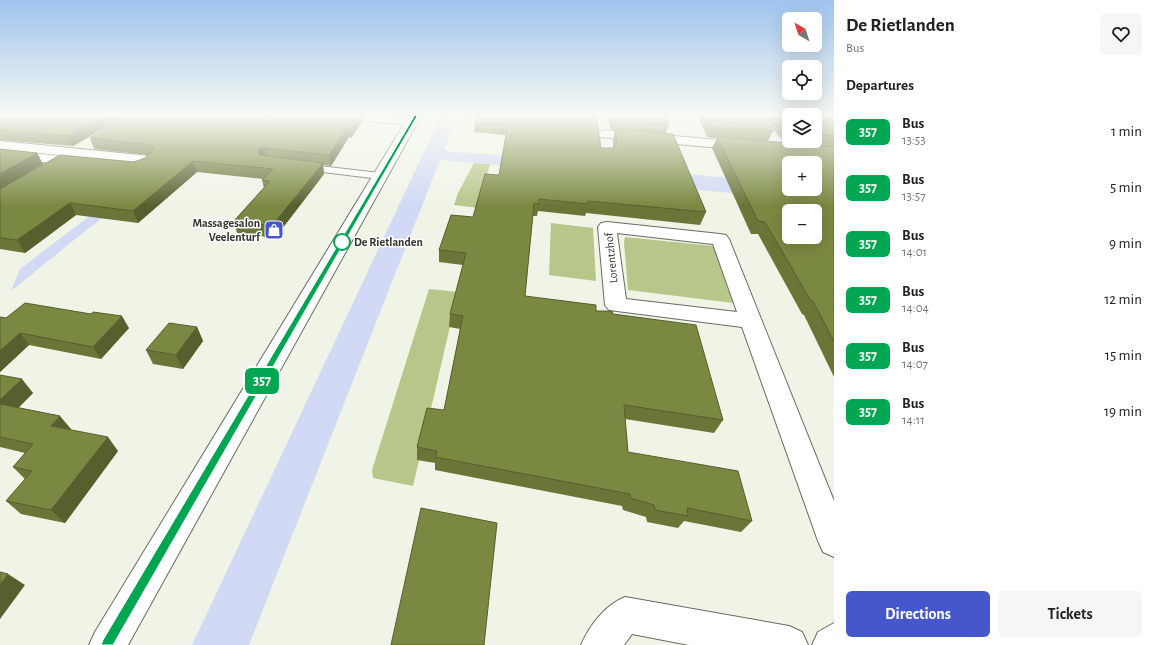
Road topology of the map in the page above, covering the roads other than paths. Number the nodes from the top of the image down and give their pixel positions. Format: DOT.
graph roads {
  1 [pos="0,146"];
  2 [pos="86,146"];
  3 [pos="398,146"];
  4 [pos="752,146"];
  5 [pos="780,146"];
  6 [pos="783,149"];
  7 [pos="797,150"];
  8 [pos="0,154"];
  9 [pos="69,156"];
  10 [pos="290,165"];
  11 [pos="44,171"];
  12 [pos="380,176"];
  13 [pos="752,321"];
  14 [pos="834,542"];
  15 [pos="834,642"];
  16 [pos="108,645"];
  17 [pos="600,645"];
  18 [pos="789,645"];
  19 [pos="831,645"];
  1 -- 9 [label="street"];
  2 -- 9 [label="street"];
  3 -- 12 [label="street"];
  4 -- 6 [label="street"];
  5 -- 6 [label="street"];
  6 -- 7 [label="street"];
  8 -- 9 [label="street"];
  9 -- 11 [label="street"];
  10 -- 12 [label="lane"];
  12 -- 16 [label="street"];
  13 -- 13 [label="street, Lorentzhof"];
  13 -- 14 [label="street, Lorentzhof"];
  15 -- 19 [label="street"];
  17 -- 18 [label="street"];
}
